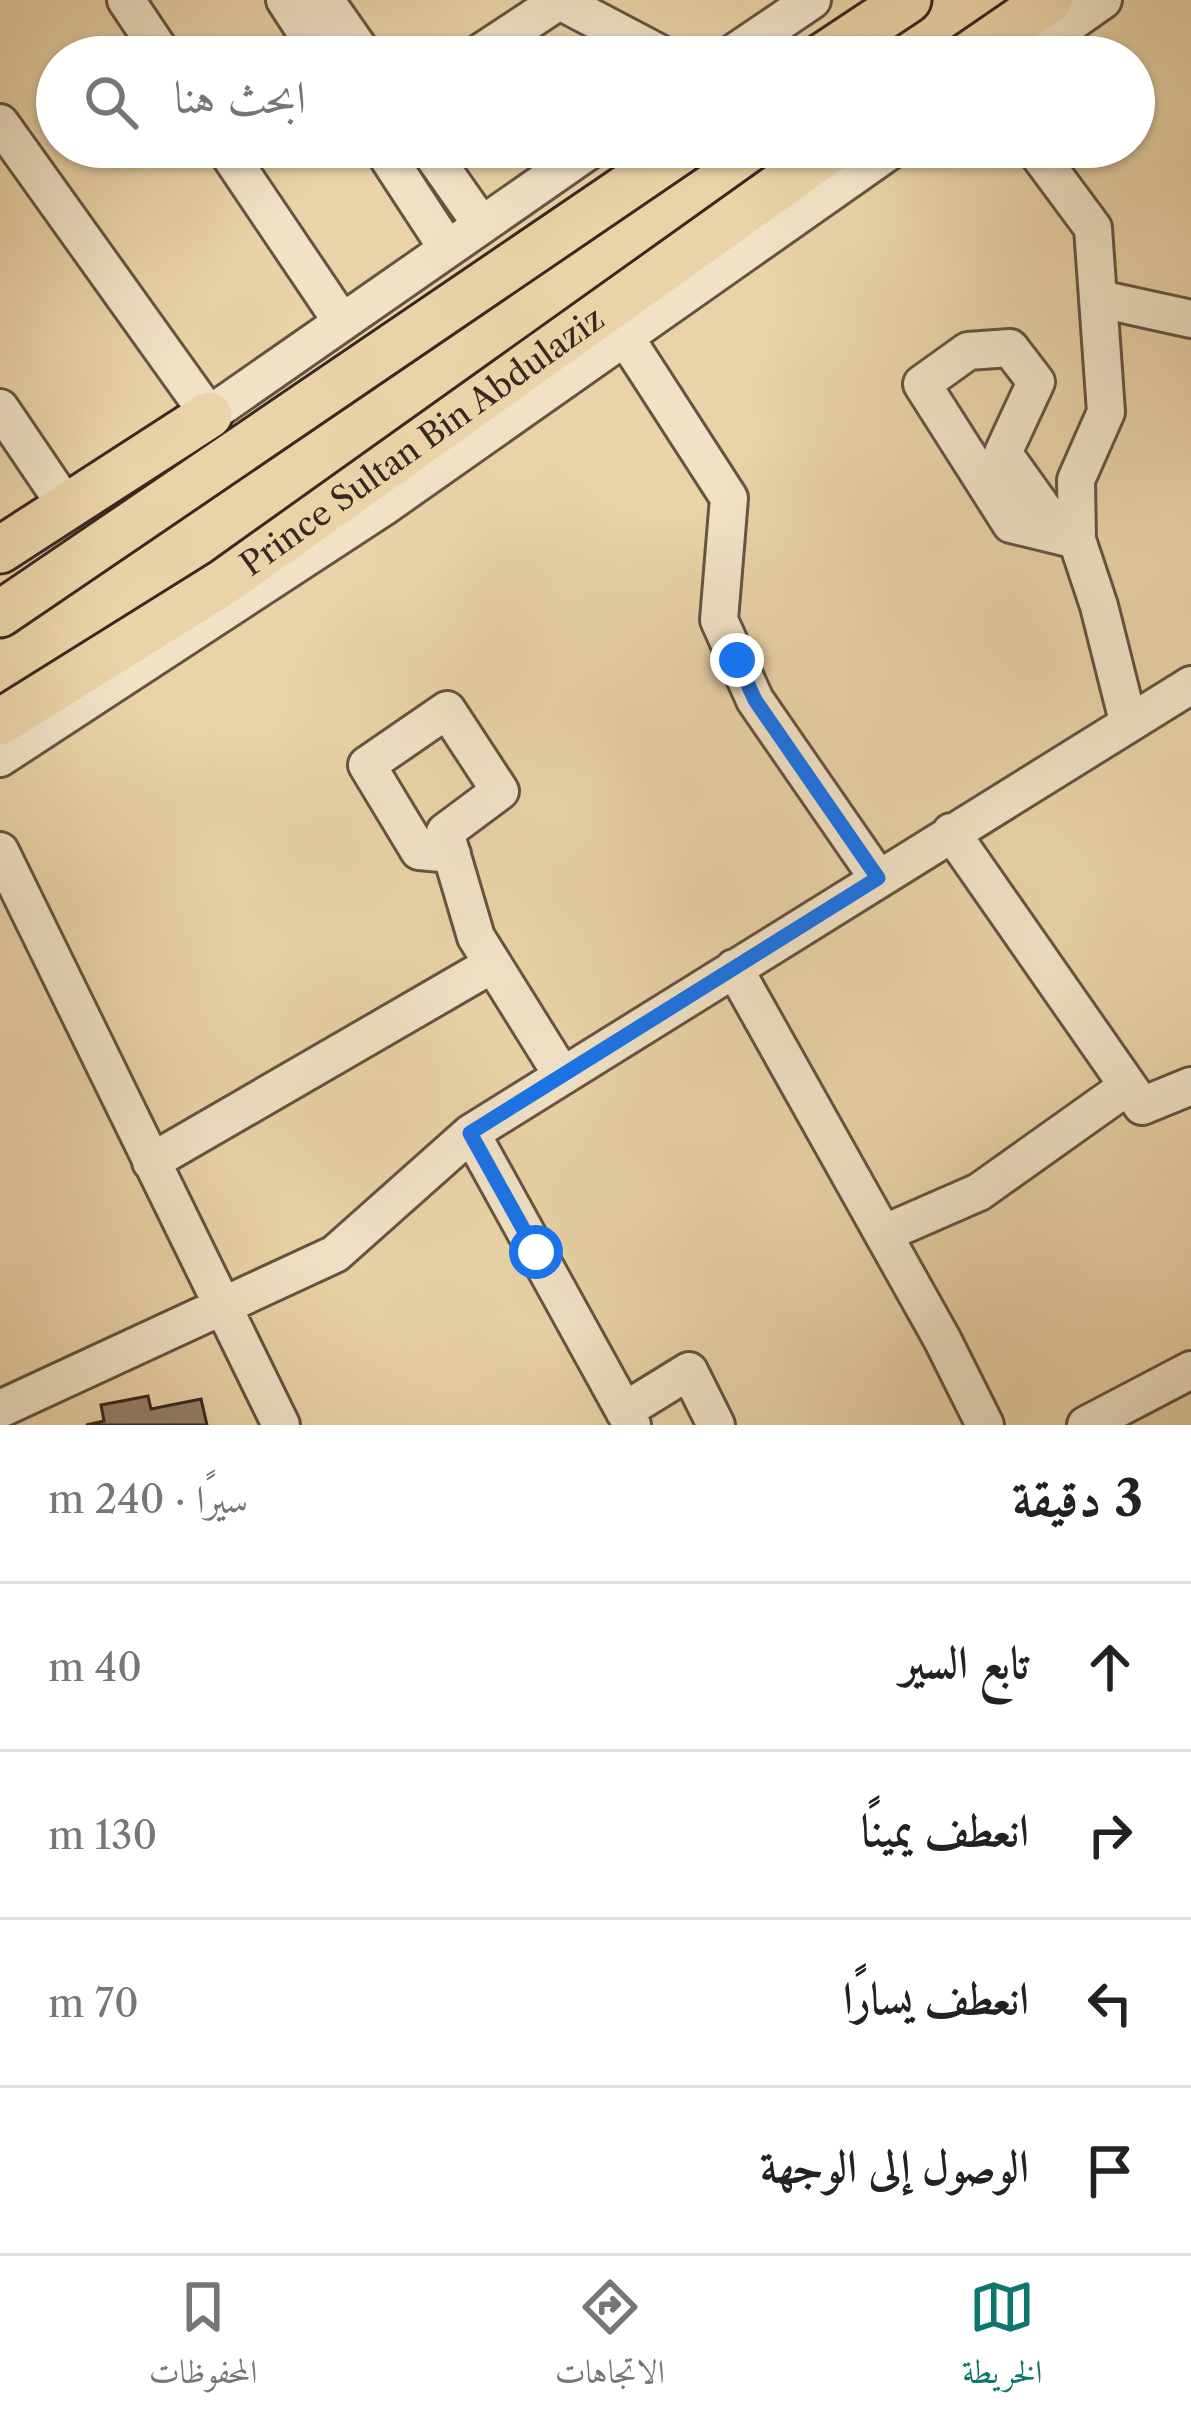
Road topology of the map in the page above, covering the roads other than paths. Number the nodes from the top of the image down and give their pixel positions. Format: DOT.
graph roads {
  1 [pos="126,0"];
  2 [pos="285,0"];
  3 [pos="325,0"];
  4 [pos="812,0"];
  5 [pos="908,0"];
  6 [pos="1049,0"];
  7 [pos="1103,0"];
  8 [pos="559,1"];
  9 [pos="150,36"];
  10 [pos="308,36"];
  11 [pos="350,36"];
  12 [pos="506,36"];
  13 [pos="626,36"];
  14 [pos="759,36"];
  15 [pos="854,36"];
  16 [pos="997,36"];
  17 [pos="1052,36"];
  18 [pos="0,123"];
  19 [pos="238,168"];
  20 [pos="395,168"];
  21 [pos="442,168"];
  22 [pos="563,168"];
  23 [pos="655,168"];
  24 [pos="805,168"];
  25 [pos="865,168"];
  26 [pos="1049,168"];
  27 [pos="481,224"];
  28 [pos="446,248"];
  29 [pos="1100,299"];
  30 [pos="1191,320"];
  31 [pos="342,322"];
  32 [pos="625,337"];
  33 [pos="0,409"];
  34 [pos="209,416"];
  35 [pos="67,507"];
  36 [pos="1076,540"];
  37 [pos="0,550"];
  38 [pos="0,614"];
  39 [pos="1191,685"];
  40 [pos="0,722"];
  41 [pos="1128,722"];
  42 [pos="0,758"];
  43 [pos="951,832"];
  44 [pos="0,851"];
  45 [pos="452,854"];
  46 [pos="878,878"];
  47 [pos="493,964"];
  48 [pos="734,968"];
  49 [pos="562,1075"];
  50 [pos="1191,1085"];
  51 [pos="1128,1086"];
  52 [pos="470,1133"];
  53 [pos="152,1162"];
  54 [pos="883,1234"];
  55 [pos="224,1307"];
  56 [pos="1191,1370"];
  57 [pos="0,1408"];
  58 [pos="628,1418"];
  59 [pos="281,1425"];
  60 [pos="716,1425"];
  61 [pos="985,1425"];
  62 [pos="1086,1425"];
  1 -- 9 [label="street"];
  2 -- 10 [label="street"];
  3 -- 11 [label="street"];
  4 -- 14 [label="street"];
  5 -- 15 [label="main road"];
  6 -- 16 [label="main road"];
  7 -- 17 [label="street"];
  8 -- 12 [label="street"];
  8 -- 13 [label="street"];
  18 -- 34 [label="street"];
  19 -- 31 [label="street"];
  20 -- 28 [label="street"];
  21 -- 27 [label="street"];
  22 -- 27 [label="street"];
  23 -- 38 [label="main road"];
  24 -- 40 [label="main road, Prince Sultan Bin Abdulaziz"];
  25 -- 32 [label="street"];
  26 -- 29 [label="street"];
  27 -- 28 [label="street"];
  28 -- 31 [label="street"];
  29 -- 30 [label="street"];
  29 -- 36 [label="street"];
  31 -- 34 [label="street"];
  32 -- 42 [label="street"];
  32 -- 46 [label="street"];
  33 -- 35 [label="street"];
  34 -- 35 [label="main road"];
  35 -- 37 [label="main road"];
  36 -- 36 [label="street"];
  36 -- 41 [label="street"];
  39 -- 41 [label="street"];
  41 -- 43 [label="street"];
  43 -- 46 [label="street"];
  43 -- 51 [label="street"];
  44 -- 53 [label="street"];
  45 -- 47 [label="street"];
  46 -- 48 [label="street"];
  47 -- 49 [label="street"];
  47 -- 53 [label="street"];
  48 -- 49 [label="street"];
  48 -- 54 [label="street"];
  49 -- 52 [label="street"];
  50 -- 51 [label="street"];
  51 -- 54 [label="street"];
  52 -- 55 [label="street"];
  52 -- 58 [label="street"];
  53 -- 55 [label="street"];
  54 -- 61 [label="street"];
  55 -- 57 [label="street"];
  55 -- 59 [label="street"];
  56 -- 62 [label="street"];
  58 -- 60 [label="street"];
}
